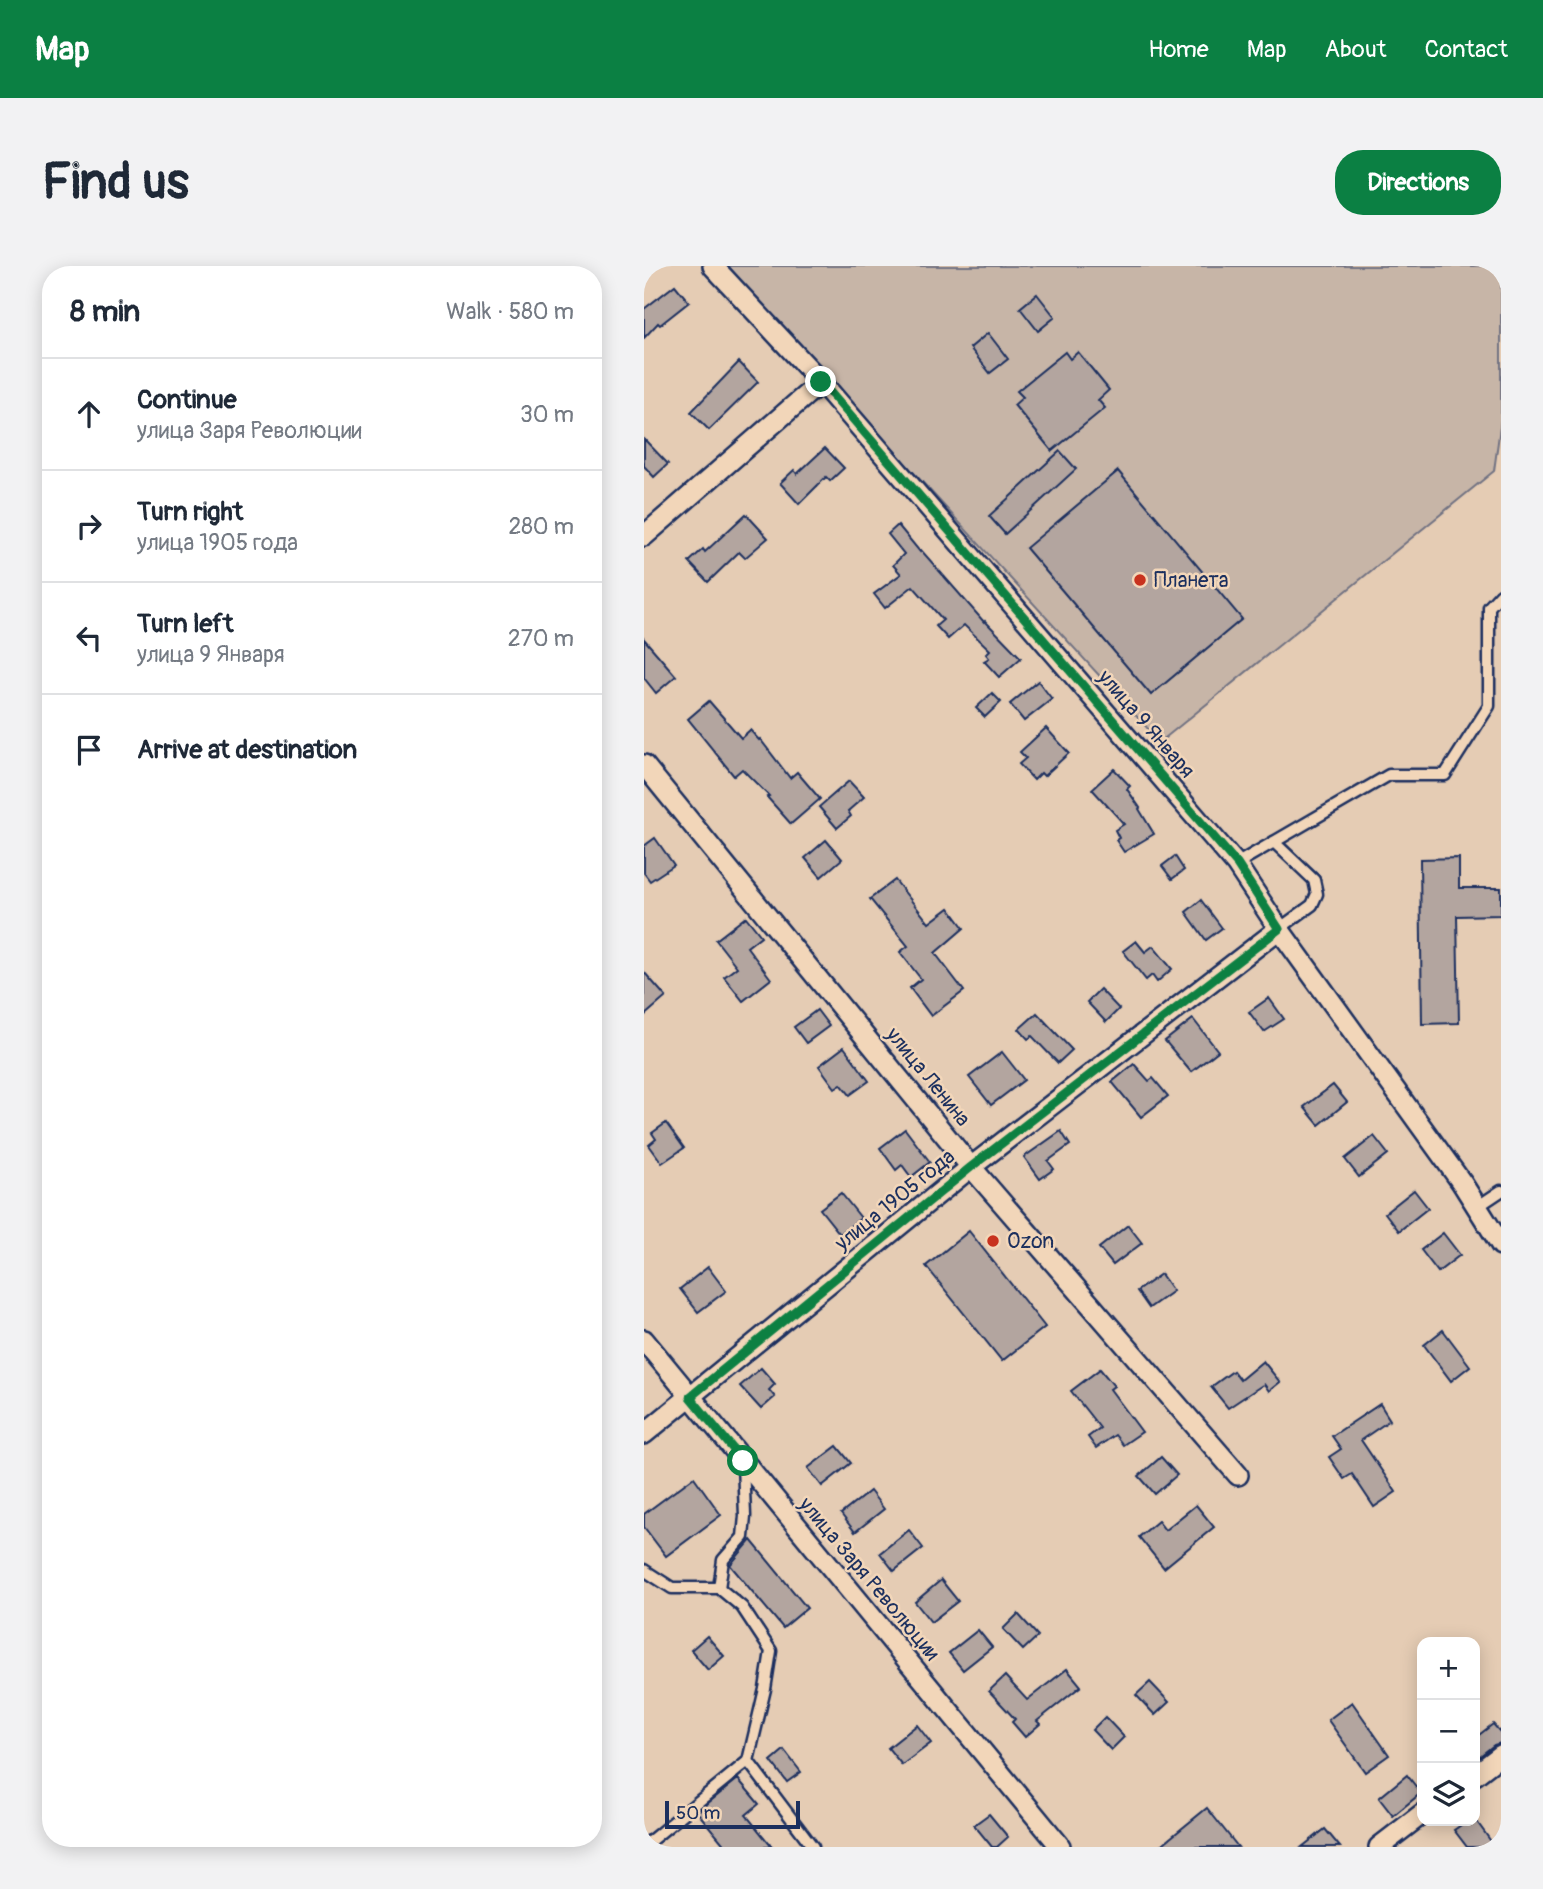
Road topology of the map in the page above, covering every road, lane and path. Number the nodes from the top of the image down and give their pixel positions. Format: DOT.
graph roads {
  1 [pos="713,266"];
  2 [pos="821,382"];
  3 [pos="644,536"];
  4 [pos="1501,594"];
  5 [pos="1489,607"];
  6 [pos="1501,607"];
  7 [pos="644,765"];
  8 [pos="1274,842"];
  9 [pos="1237,864"];
  10 [pos="1279,929"];
  11 [pos="971,1167"];
  12 [pos="1501,1191"];
  13 [pos="1477,1207"];
  14 [pos="1501,1245"];
  15 [pos="644,1340"];
  16 [pos="690,1397"];
  17 [pos="644,1434"];
  18 [pos="743,1461"];
  19 [pos="1238,1475"];
  20 [pos="644,1570"];
  21 [pos="719,1588"];
  22 [pos="1501,1755"];
  23 [pos="748,1760"];
  24 [pos="1480,1771"];
  25 [pos="1417,1818"];
  26 [pos="644,1846"];
  27 [pos="1060,1846"];
  28 [pos="813,1847"];
  29 [pos="1379,1847"];
  1 -- 2 [label="street, улица 9 Января"];
  2 -- 3 [label="street"];
  2 -- 9 [label="street, улица 9 Января"];
  4 -- 5 [label="lane"];
  5 -- 6 [label="lane"];
  5 -- 8 [label="lane"];
  7 -- 11 [label="street, улица Ленина"];
  8 -- 9 [label="lane"];
  8 -- 10 [label="lane"];
  9 -- 10 [label="street, улица 9 Января"];
  10 -- 11 [label="street, улица 1905 года"];
  10 -- 13 [label="street, улица 9 Января"];
  11 -- 16 [label="street, улица 1905 года"];
  11 -- 19 [label="street, улица Ленина"];
  12 -- 13 [label="lane"];
  13 -- 14 [label="street, улица 9 Января"];
  15 -- 16 [label="street, улица Заря Революции"];
  16 -- 17 [label="street, улица 1905 года"];
  16 -- 18 [label="street, улица Заря Революции"];
  18 -- 21 [label="lane"];
  18 -- 27 [label="street, улица Заря Революции"];
  20 -- 21 [label="lane"];
  21 -- 23 [label="lane"];
  22 -- 24 [label="street"];
  23 -- 26 [label="lane"];
  23 -- 28 [label="lane"];
  25 -- 29 [label="street"];
}
